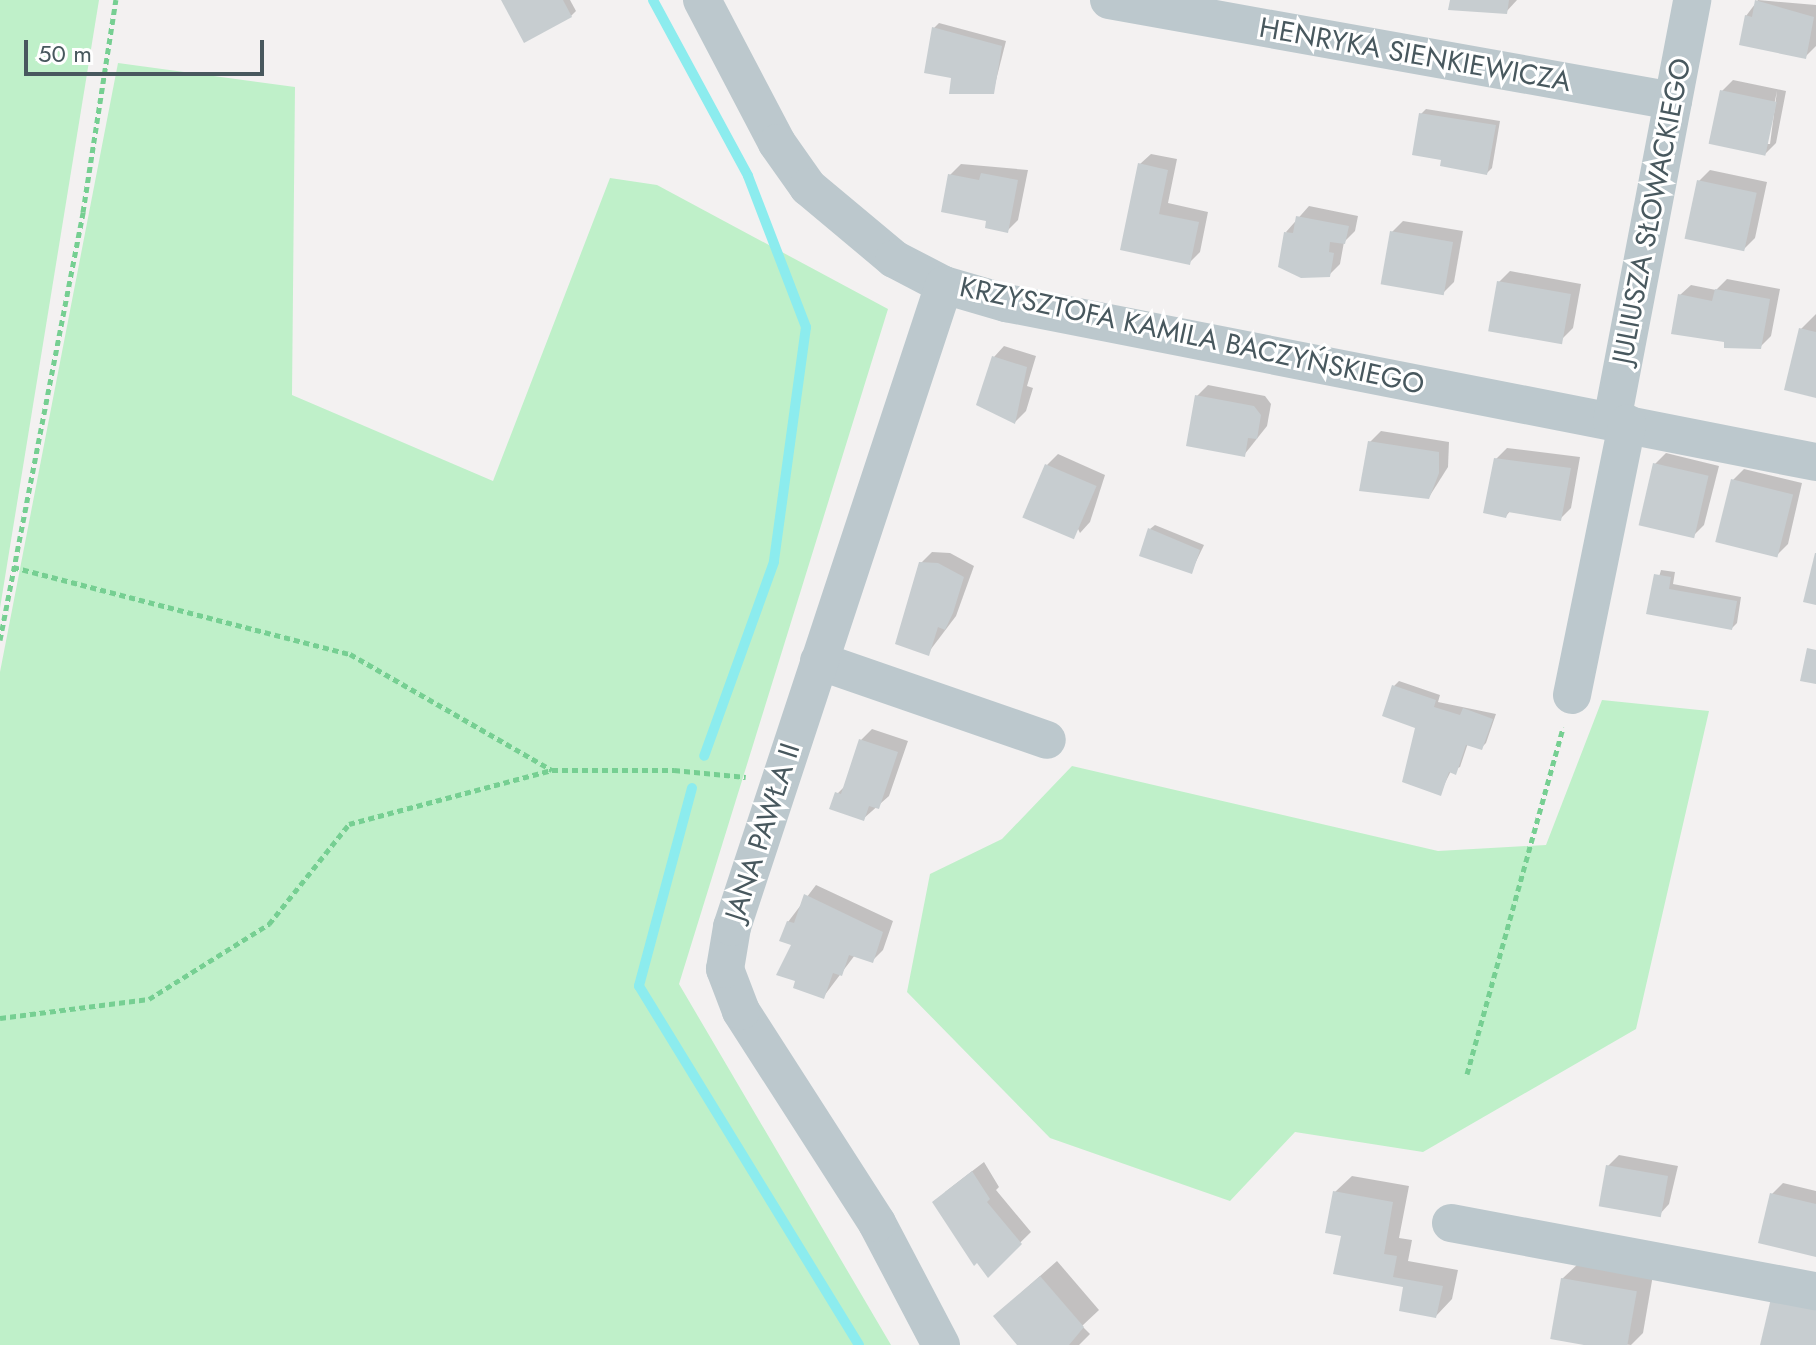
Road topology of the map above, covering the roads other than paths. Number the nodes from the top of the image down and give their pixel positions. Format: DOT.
graph roads {
  1 [pos="702,0"];
  2 [pos="1109,0"];
  3 [pos="1692,0"];
  4 [pos="1673,101"];
  5 [pos="944,285"];
  6 [pos="1620,422"];
  7 [pos="1816,462"];
  8 [pos="819,661"];
  9 [pos="1572,695"];
  10 [pos="1047,740"];
  11 [pos="1451,1223"];
  12 [pos="1816,1291"];
  13 [pos="941,1345"];
  1 -- 5 [label="street, KRZYSZTOFA KAMILA BACZYŃSKIEGO"];
  2 -- 4 [label="street, HENRYKA SIENKIEWICZA"];
  3 -- 4 [label="street, JULIUSZA SŁOWACKIEGO"];
  4 -- 6 [label="street, JULIUSZA SŁOWACKIEGO"];
  5 -- 6 [label="street, KRZYSZTOFA KAMILA BACZYŃSKIEGO"];
  5 -- 8 [label="street, JANA PAWŁA II"];
  6 -- 7 [label="street, KRZYSZTOFA KAMILA BACZYŃSKIEGO"];
  6 -- 9 [label="street, JULIUSZA SŁOWACKIEGO"];
  8 -- 10 [label="street"];
  8 -- 13 [label="street, JANA PAWŁA II"];
  11 -- 12 [label="street"];
}
